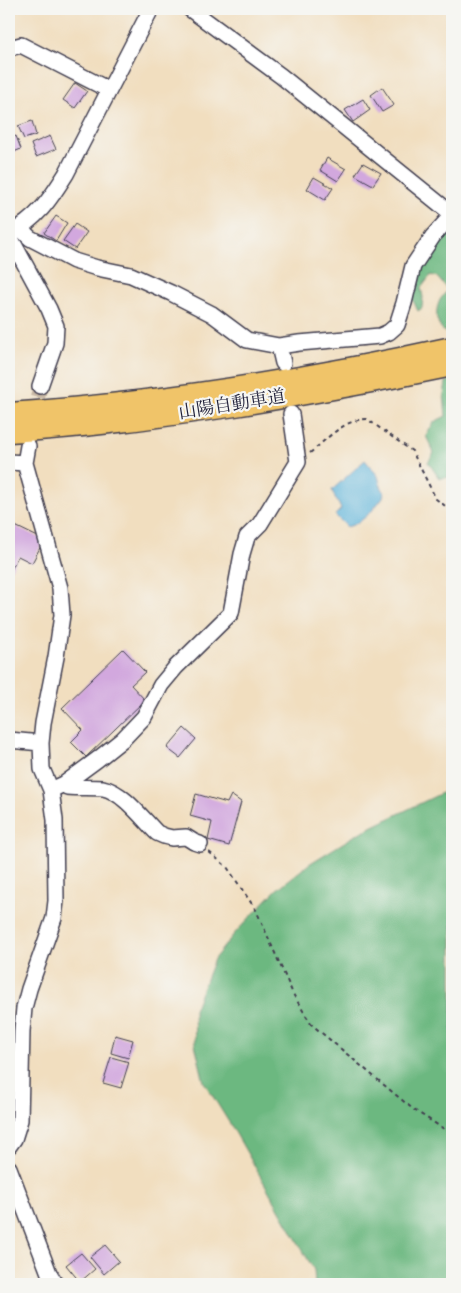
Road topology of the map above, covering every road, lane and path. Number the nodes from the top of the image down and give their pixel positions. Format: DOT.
graph roads {
  1 [pos="151,9"];
  2 [pos="190,9"];
  3 [pos="9,48"];
  4 [pos="109,90"];
  5 [pos="452,214"];
  6 [pos="13,232"];
  7 [pos="279,346"];
  8 [pos="452,348"];
  9 [pos="282,364"];
  10 [pos="452,364"];
  11 [pos="40,386"];
  12 [pos="9,414"];
  13 [pos="291,414"];
  14 [pos="9,431"];
  15 [pos="28,446"];
  16 [pos="9,462"];
  17 [pos="298,462"];
  18 [pos="25,463"];
  19 [pos="452,511"];
  20 [pos="9,740"];
  21 [pos="41,743"];
  22 [pos="57,787"];
  23 [pos="200,844"];
  24 [pos="452,1134"];
  25 [pos="9,1146"];
  26 [pos="9,1168"];
  27 [pos="56,1284"];
  1 -- 4 [label="street"];
  2 -- 5 [label="street"];
  3 -- 4 [label="street"];
  4 -- 6 [label="street"];
  5 -- 7 [label="street"];
  6 -- 7 [label="street"];
  6 -- 11 [label="street"];
  7 -- 9 [label="street"];
  8 -- 12 [label="highway, 山陽自動車道"];
  10 -- 14 [label="highway, 山陽自動車道"];
  13 -- 17 [label="street"];
  15 -- 18 [label="street"];
  16 -- 18 [label="street"];
  17 -- 19 [label="path"];
  17 -- 22 [label="street"];
  18 -- 21 [label="street"];
  20 -- 21 [label="street"];
  21 -- 22 [label="street"];
  22 -- 23 [label="street"];
  22 -- 25 [label="street"];
  23 -- 24 [label="path"];
  26 -- 27 [label="street"];
}
